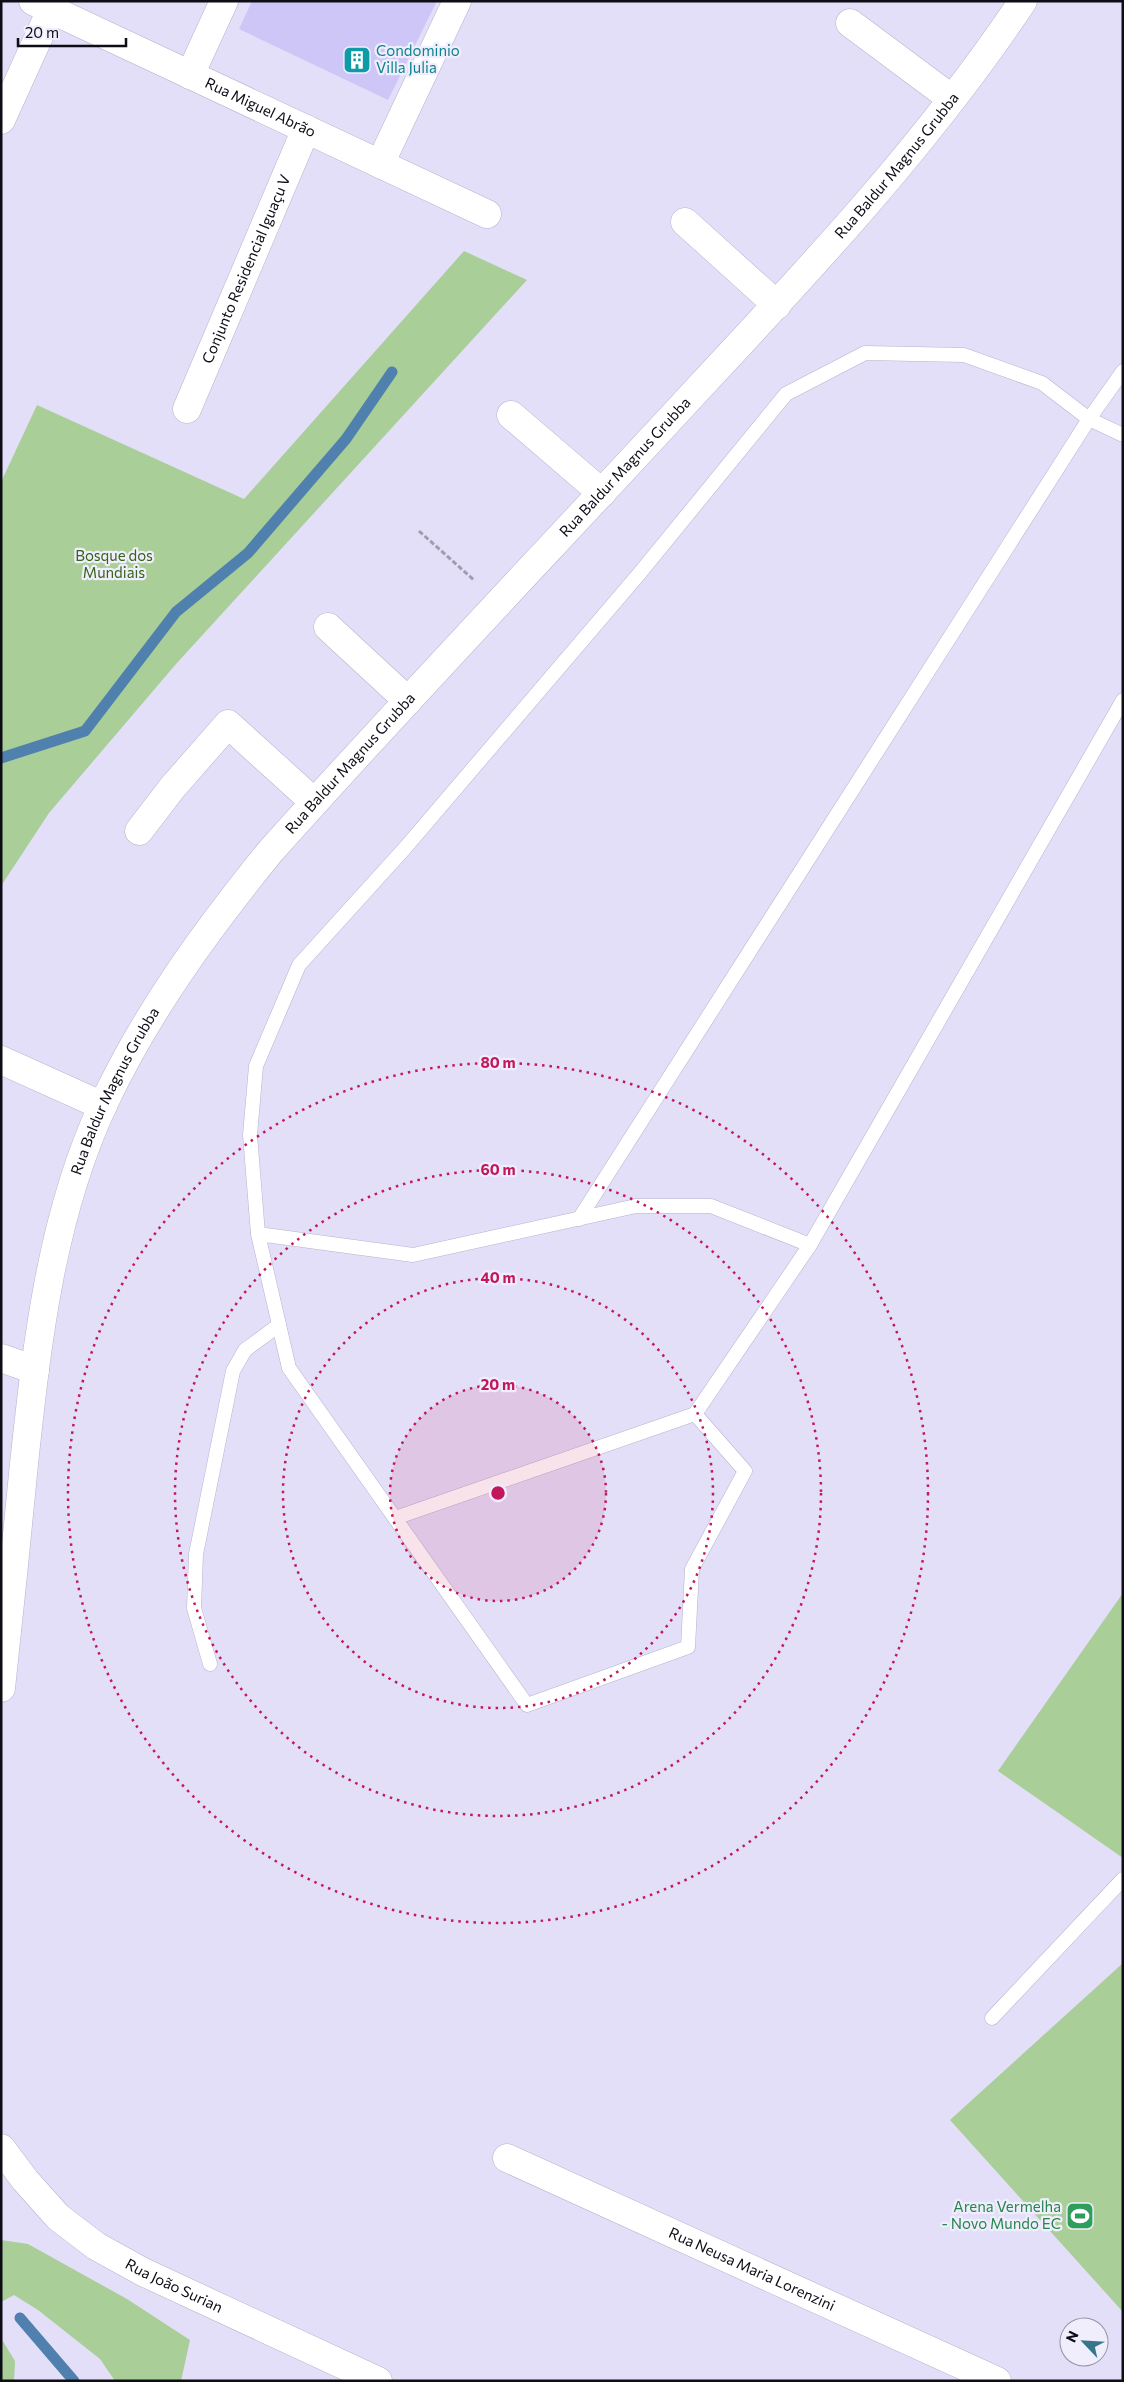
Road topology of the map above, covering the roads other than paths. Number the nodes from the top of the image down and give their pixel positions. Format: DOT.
graph roads {
  1 [pos="224,1"];
  2 [pos="457,1"];
  3 [pos="1022,1"];
  4 [pos="42,6"];
  5 [pos="850,23"];
  6 [pos="190,75"];
  7 [pos="952,99"];
  8 [pos="1,120"];
  9 [pos="306,129"];
  10 [pos="380,164"];
  11 [pos="486,214"];
  12 [pos="685,222"];
  13 [pos="776,305"];
  14 [pos="1123,372"];
  15 [pos="186,409"];
  16 [pos="511,415"];
  17 [pos="1089,419"];
  18 [pos="1123,435"];
  19 [pos="602,493"];
  20 [pos="328,627"];
  21 [pos="1123,700"];
  22 [pos="408,701"];
  23 [pos="314,802"];
  24 [pos="138,831"];
  25 [pos="1,1060"];
  26 [pos="103,1106"];
  27 [pos="579,1219"];
  28 [pos="258,1234"];
  29 [pos="810,1245"];
  30 [pos="279,1325"];
  31 [pos="1,1358"];
  32 [pos="35,1370"];
  33 [pos="694,1414"];
  34 [pos="396,1518"];
  35 [pos="4,1638"];
  36 [pos="210,1664"];
  37 [pos="1,1688"];
  38 [pos="1123,1880"];
  39 [pos="992,2018"];
  40 [pos="1,2148"];
  41 [pos="507,2158"];
  42 [pos="332,2371"];
  43 [pos="378,2381"];
  44 [pos="997,2381"];
  1 -- 6 [label="street"];
  2 -- 10 [label="street"];
  3 -- 7 [label="street, Rua Baldur Magnus Grubba"];
  4 -- 6 [label="street, Rua Miguel Abrão"];
  4 -- 8 [label="street"];
  5 -- 7 [label="street"];
  6 -- 9 [label="street, Rua Miguel Abrão"];
  7 -- 13 [label="street, Rua Baldur Magnus Grubba"];
  9 -- 10 [label="street, Rua Miguel Abrão"];
  9 -- 15 [label="street, Conjunto Residencial Iguaçu V"];
  10 -- 11 [label="street, Rua Miguel Abrão"];
  12 -- 13 [label="street"];
  13 -- 19 [label="street, Rua Baldur Magnus Grubba"];
  14 -- 17 [label="lane"];
  16 -- 19 [label="street"];
  17 -- 18 [label="lane"];
  17 -- 27 [label="lane"];
  17 -- 28 [label="lane"];
  19 -- 22 [label="street, Rua Baldur Magnus Grubba"];
  20 -- 22 [label="street"];
  21 -- 29 [label="lane"];
  22 -- 23 [label="street, Rua Baldur Magnus Grubba"];
  23 -- 24 [label="street"];
  23 -- 26 [label="street, Rua Baldur Magnus Grubba"];
  25 -- 26 [label="street"];
  26 -- 32 [label="street, Rua Baldur Magnus Grubba"];
  27 -- 28 [label="lane"];
  27 -- 29 [label="lane"];
  28 -- 30 [label="lane"];
  29 -- 33 [label="lane"];
  30 -- 34 [label="lane"];
  30 -- 36 [label="lane"];
  31 -- 32 [label="street"];
  32 -- 35 [label="street, Rua Baldur Magnus Grubba"];
  33 -- 34 [label="lane"];
  33 -- 34 [label="lane"];
  35 -- 37 [label="street, Rua Baldur Magnus Grubba"];
  38 -- 39 [label="lane"];
  40 -- 42 [label="street, Rua João Surian"];
  41 -- 44 [label="street, Rua Neusa Maria Lorenzini"];
  42 -- 43 [label="street, Rua João Surian"];
}
